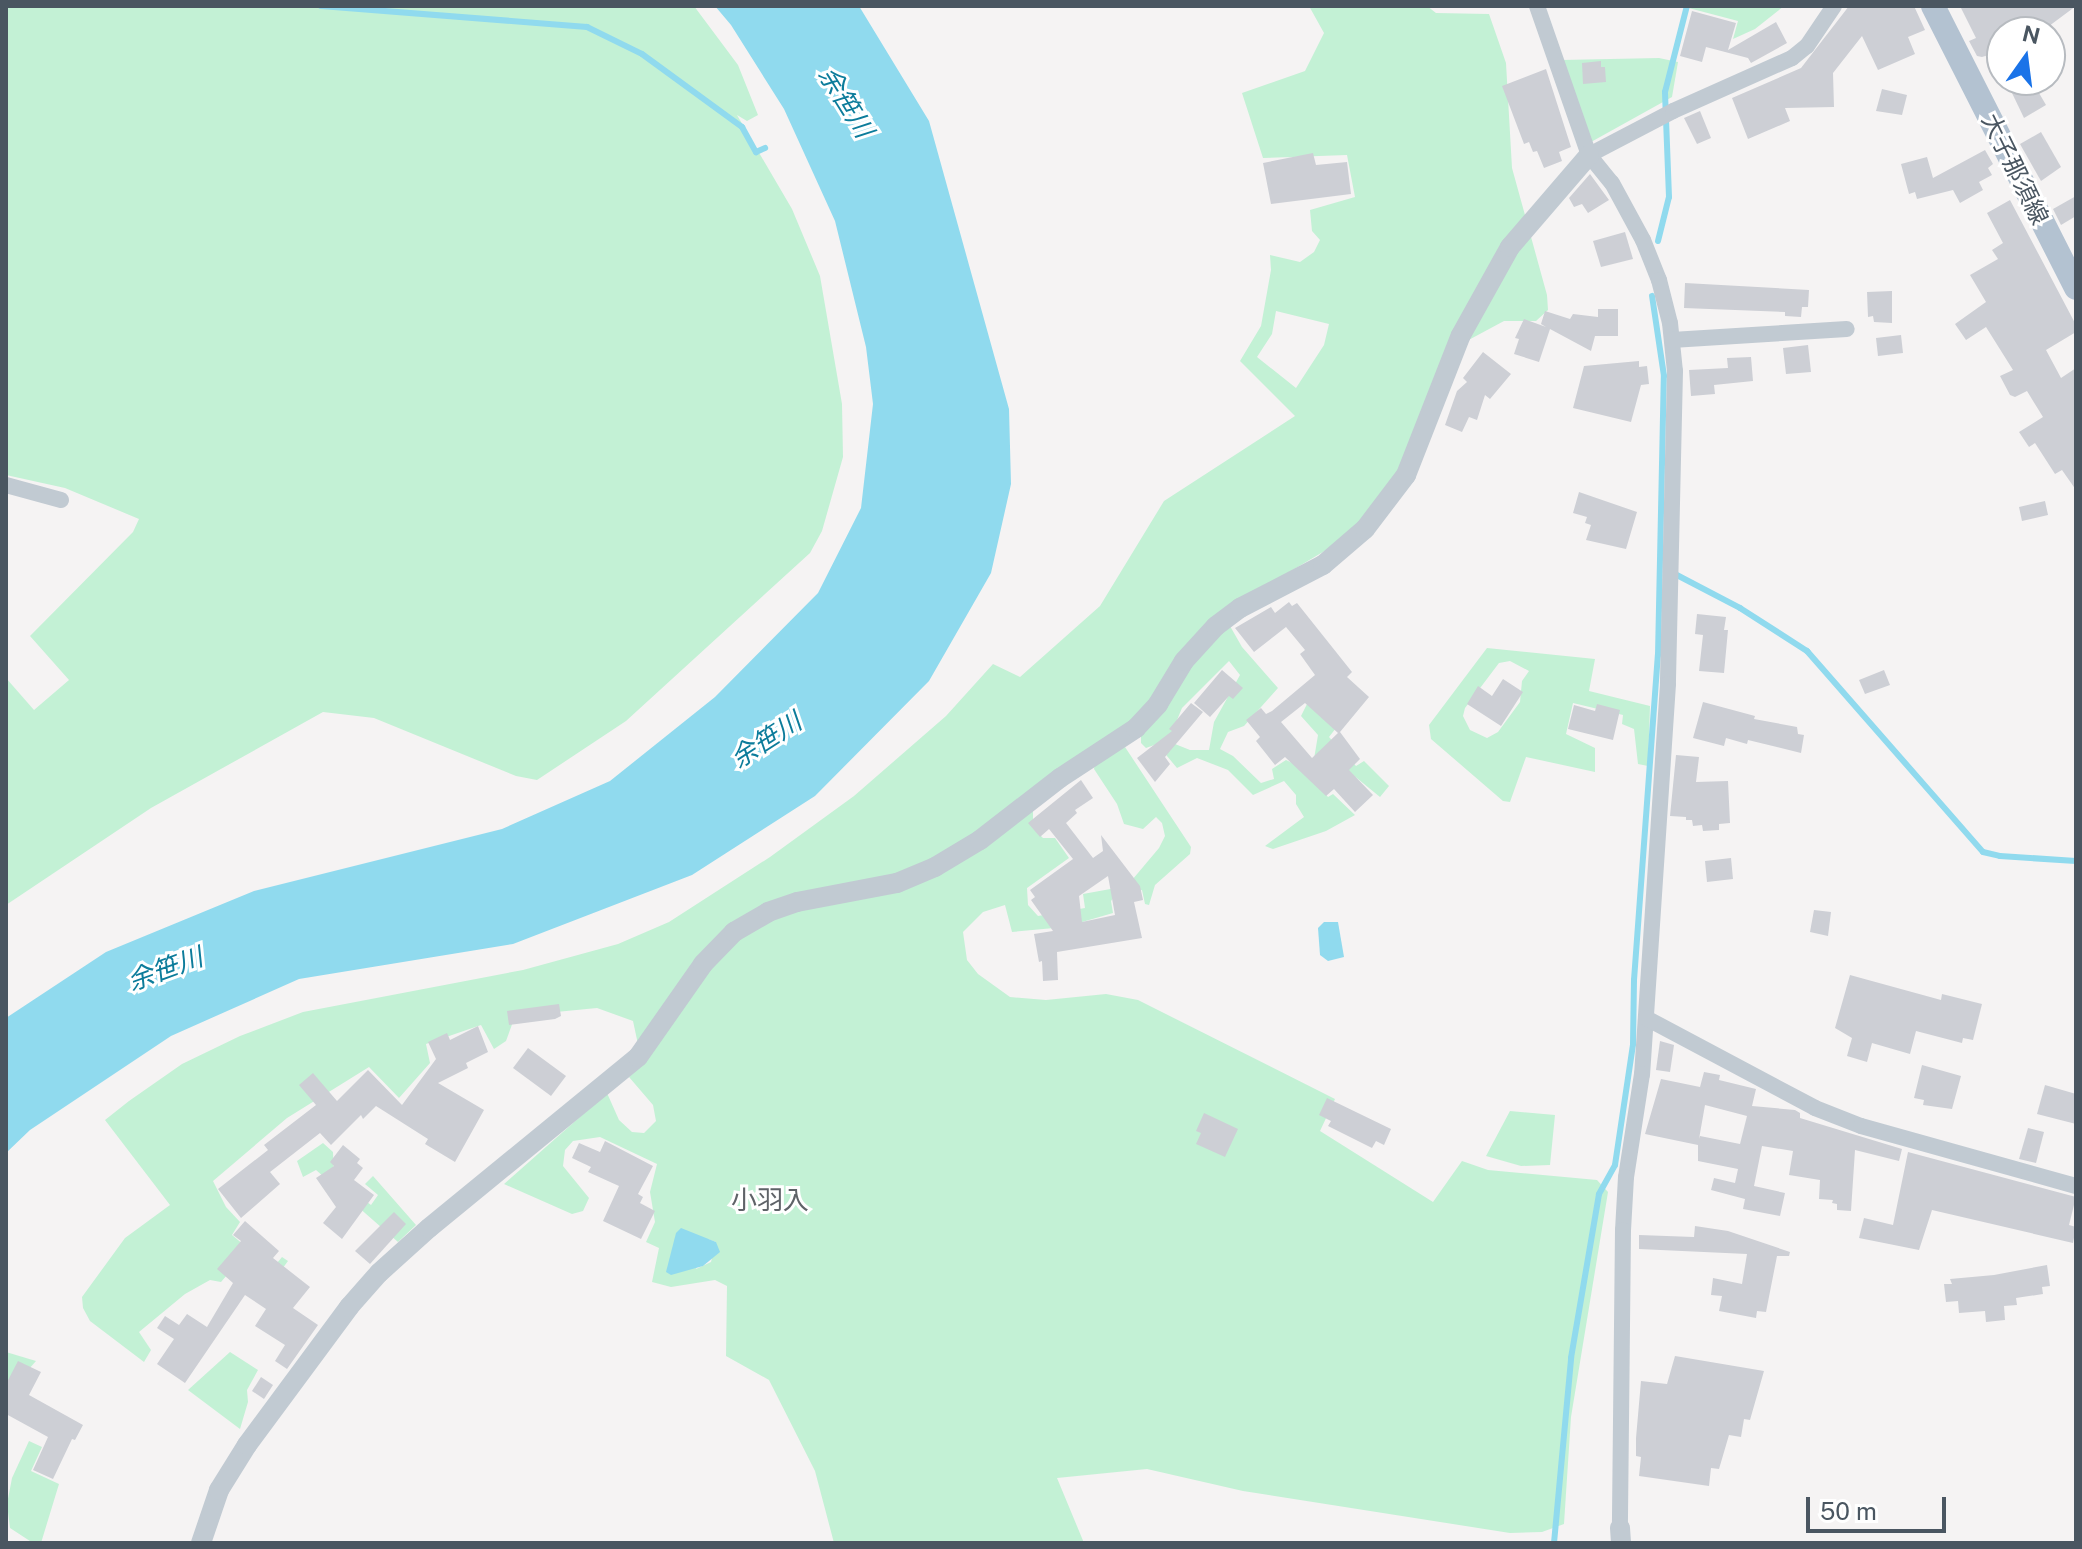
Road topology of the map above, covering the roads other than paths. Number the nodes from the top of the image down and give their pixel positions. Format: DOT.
graph roads {
  1 [pos="1537,6"];
  2 [pos="1834,6"];
  3 [pos="1933,6"];
  4 [pos="1589,155"];
  5 [pos="2076,288"];
  6 [pos="1847,329"];
  7 [pos="1672,340"];
  8 [pos="6,485"];
  9 [pos="61,500"];
  10 [pos="1646,1018"];
  11 [pos="2076,1186"];
  12 [pos="1620,1536"];
  13 [pos="201,1543"];
  1 -- 4 [label="street"];
  2 -- 4 [label="street"];
  3 -- 5 [label="main road, 大子那須線"];
  4 -- 7 [label="street"];
  4 -- 13 [label="street"];
  6 -- 7 [label="street"];
  7 -- 10 [label="street"];
  8 -- 9 [label="street"];
  10 -- 11 [label="street"];
  10 -- 12 [label="street"];
}
